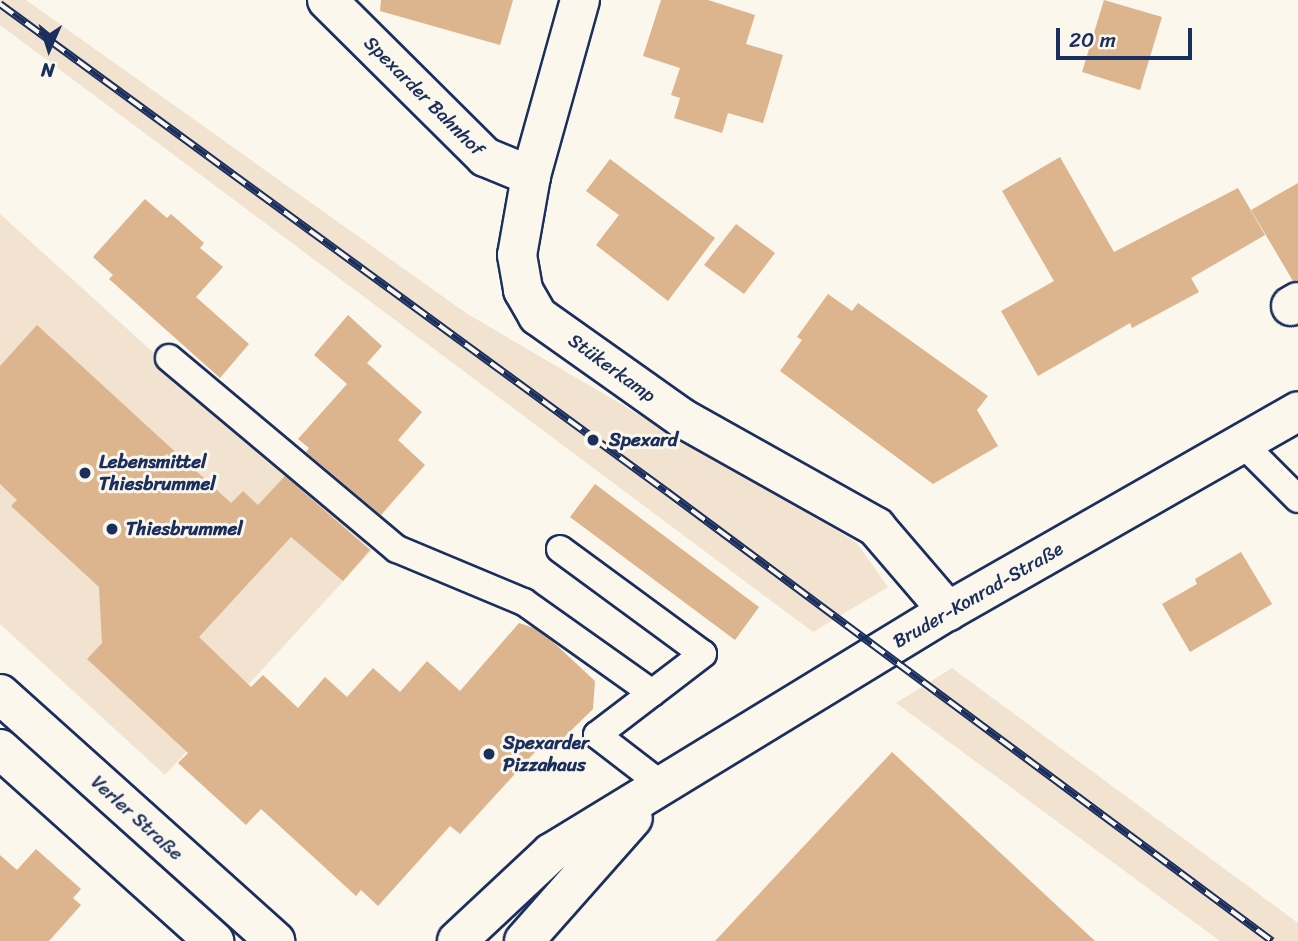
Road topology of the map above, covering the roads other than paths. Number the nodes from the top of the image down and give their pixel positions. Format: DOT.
graph roads {
  1 [pos="327,0"];
  2 [pos="580,0"];
  3 [pos="531,176"];
  4 [pos="169,358"];
  5 [pos="1298,411"];
  6 [pos="1241,443"];
  7 [pos="1298,499"];
  8 [pos="560,548"];
  9 [pos="948,611"];
  10 [pos="0,694"];
  11 [pos="652,694"];
  12 [pos="0,749"];
  13 [pos="662,785"];
  14 [pos="214,941"];
  15 [pos="275,941"];
  16 [pos="457,941"];
  17 [pos="524,941"];
  1 -- 3 [label="street, Spexarder Bahnhof"];
  2 -- 3 [label="street, Stükerkamp"];
  3 -- 9 [label="street, Stükerkamp"];
  4 -- 11 [label="lane"];
  5 -- 6 [label="street, Bruder-Konrad-Straße"];
  6 -- 7 [label="lane"];
  6 -- 9 [label="street, Bruder-Konrad-Straße"];
  8 -- 11 [label="lane"];
  9 -- 13 [label="street, Bruder-Konrad-Straße"];
  10 -- 15 [label="street, Verler Straße"];
  11 -- 13 [label="lane"];
  12 -- 14 [label="street, Verler Straße"];
  13 -- 16 [label="street, Bruder-Konrad-Straße"];
  13 -- 17 [label="street, Bruder-Konrad-Straße"];
}
